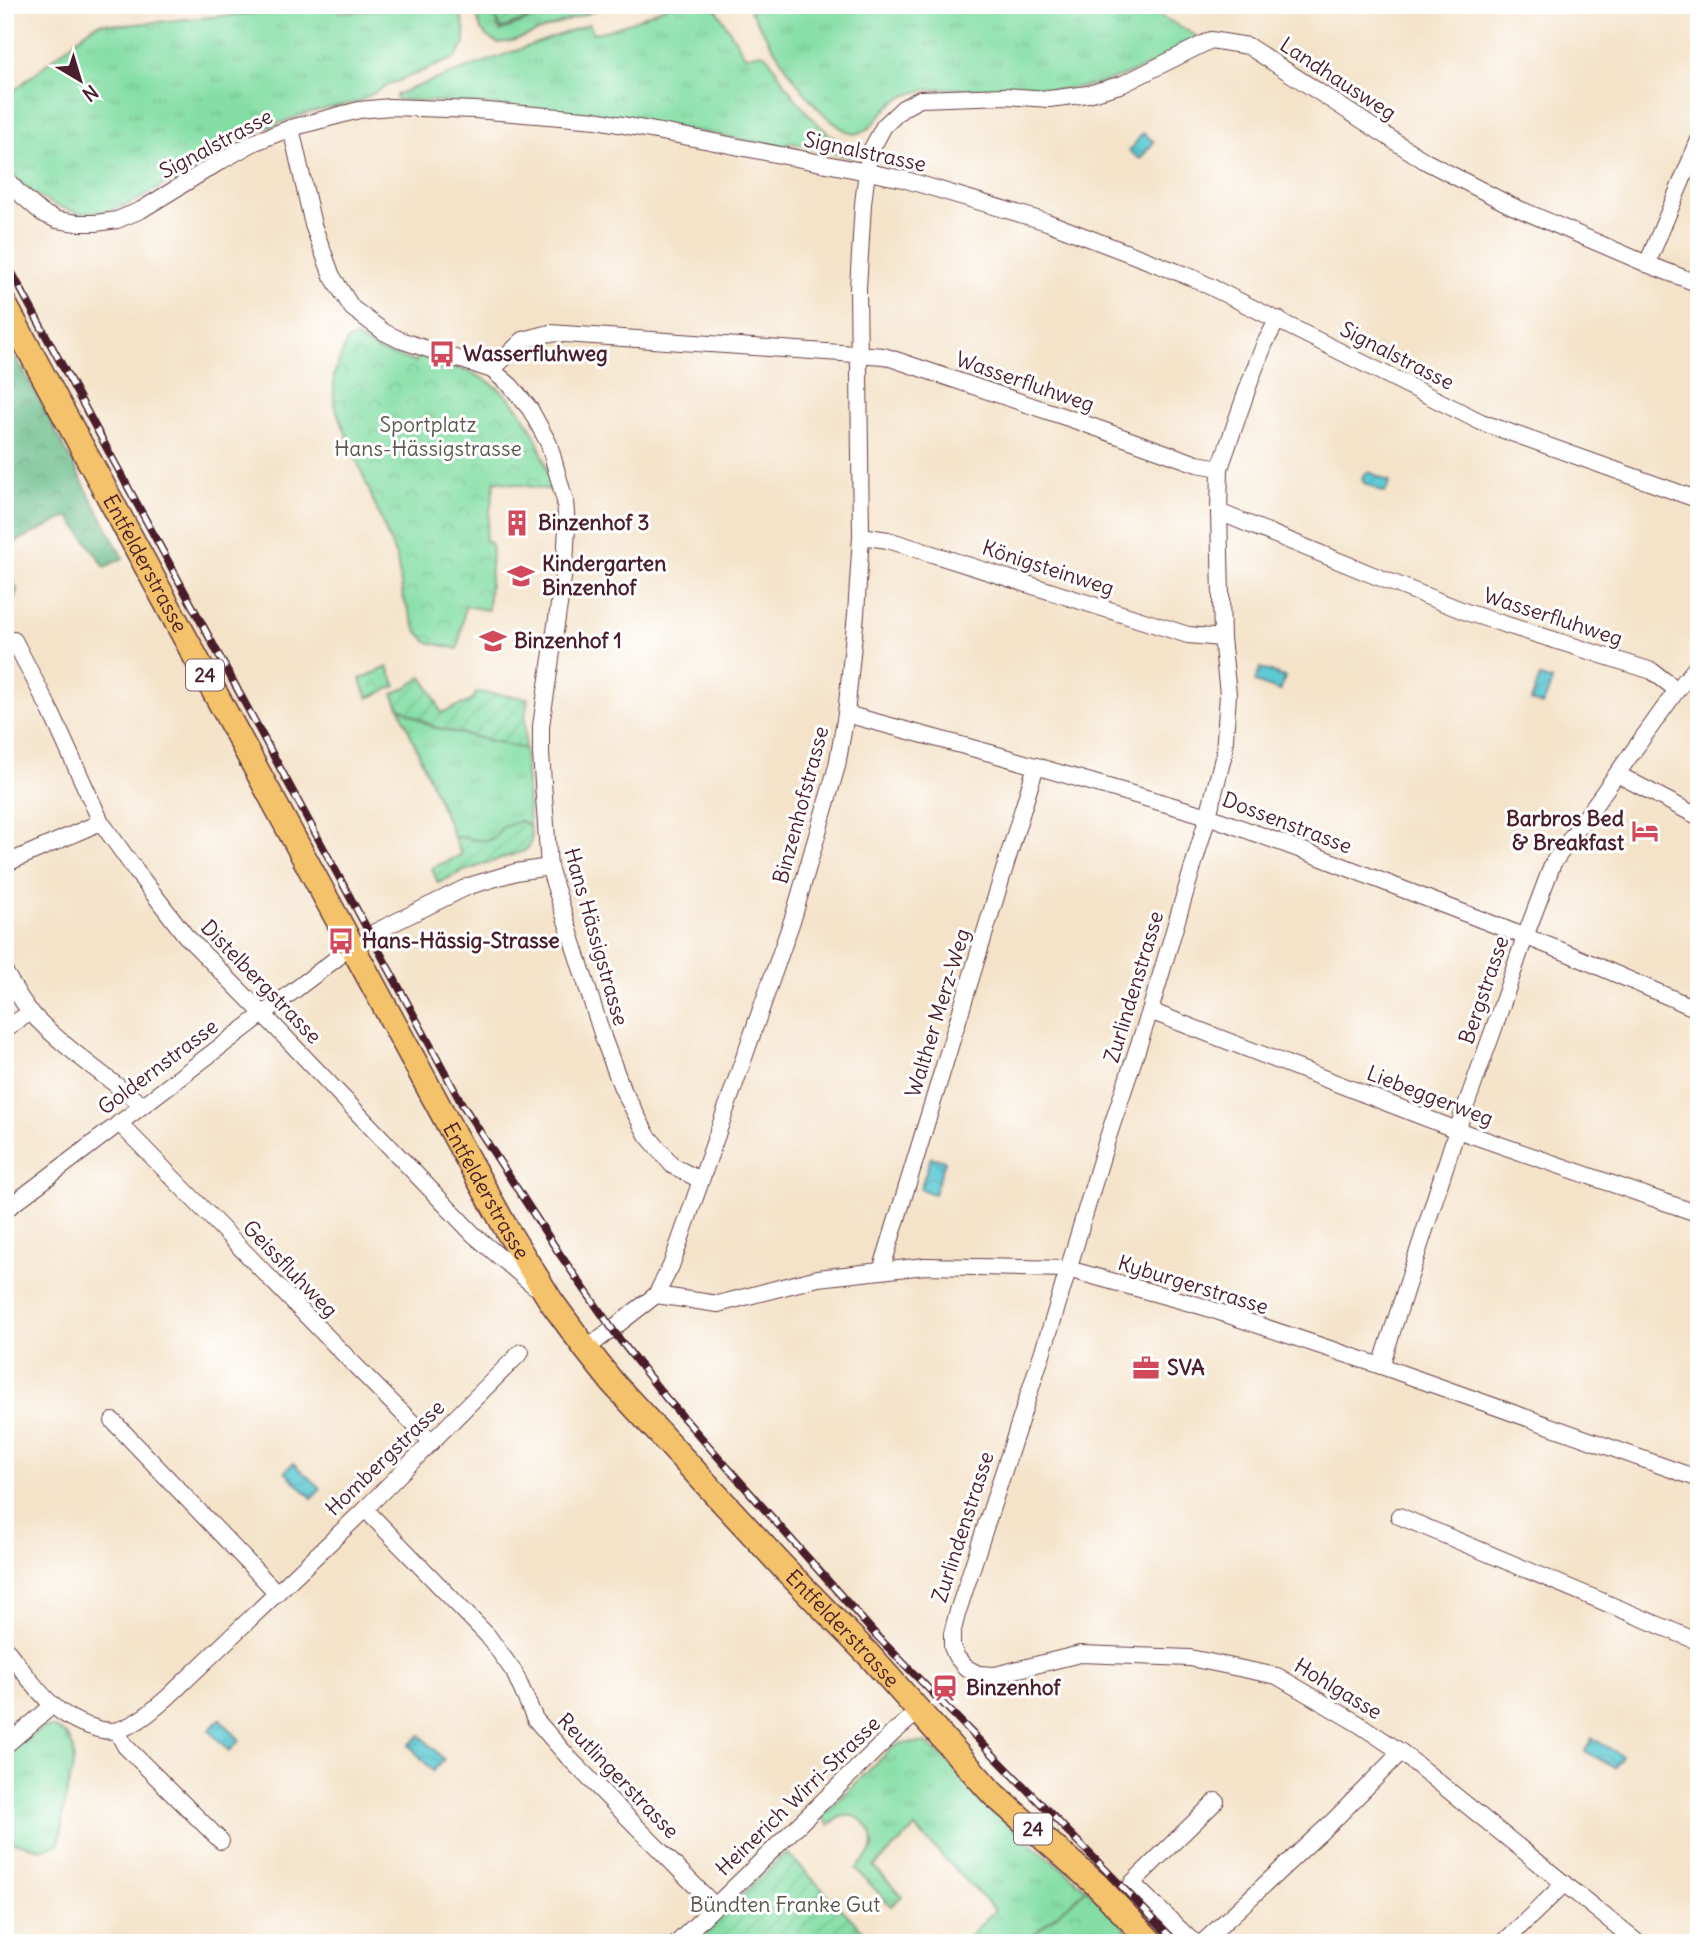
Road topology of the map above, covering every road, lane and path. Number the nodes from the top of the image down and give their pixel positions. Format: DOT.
graph roads {
  1 [pos="291,128"];
  2 [pos="1699,140"];
  3 [pos="868,172"];
  4 [pos="5,178"];
  5 [pos="1647,264"];
  6 [pos="1699,284"];
  7 [pos="5,305"];
  8 [pos="1278,319"];
  9 [pos="857,353"];
  10 [pos="492,370"];
  11 [pos="1220,468"];
  12 [pos="1699,500"];
  13 [pos="1219,512"];
  14 [pos="860,536"];
  15 [pos="1222,638"];
  16 [pos="14,640"];
  17 [pos="1699,664"];
  18 [pos="1677,690"];
  19 [pos="846,714"];
  20 [pos="1036,766"];
  21 [pos="1617,774"];
  22 [pos="1208,816"];
  23 [pos="1699,817"];
  24 [pos="101,822"];
  25 [pos="5,864"];
  26 [pos="549,867"];
  27 [pos="375,932"];
  28 [pos="1525,937"];
  29 [pos="337,958"];
  30 [pos="5,972"];
  31 [pos="1699,1010"];
  32 [pos="1150,1011"];
  33 [pos="31,1013"];
  34 [pos="263,1014"];
  35 [pos="5,1029"];
  36 [pos="142,1105"];
  37 [pos="119,1123"];
  38 [pos="1457,1130"];
  39 [pos="700,1180"];
  40 [pos="5,1210"];
  41 [pos="1699,1214"];
  42 [pos="1068,1269"];
  43 [pos="881,1271"];
  44 [pos="656,1295"];
  45 [pos="549,1299"];
  46 [pos="586,1349"];
  47 [pos="521,1352"];
  48 [pos="1381,1366"];
  49 [pos="113,1420"];
  50 [pos="432,1441"];
  51 [pos="1699,1479"];
  52 [pos="365,1508"];
  53 [pos="1399,1516"];
  54 [pos="276,1592"];
  55 [pos="1699,1642"];
  56 [pos="5,1648"];
  57 [pos="956,1656"];
  58 [pos="52,1706"];
  59 [pos="919,1711"];
  60 [pos="117,1731"];
  61 [pos="5,1746"];
  62 [pos="1401,1752"];
  63 [pos="1216,1801"];
  64 [pos="220,1841"];
  65 [pos="1566,1883"];
  66 [pos="715,1906"];
  67 [pos="677,1943"];
  68 [pos="1152,1943"];
  69 [pos="1196,1943"];
  70 [pos="1202,1943"];
  71 [pos="1503,1943"];
  72 [pos="1638,1943"];
  1 -- 3 [label="street, Signalstrasse"];
  1 -- 4 [label="street, Signalstrasse"];
  1 -- 10 [label="street, Hans Hässigstrasse"];
  2 -- 5 [label="street"];
  3 -- 5 [label="street, Landhausweg"];
  3 -- 8 [label="street, Signalstrasse"];
  3 -- 9 [label="street, Binzenhofstrasse"];
  5 -- 6 [label="street, Landhausweg"];
  7 -- 45 [label="main road, Entfelderstrasse / 24"];
  8 -- 11 [label="street, Zurlindenstrasse"];
  8 -- 12 [label="street, Signalstrasse"];
  9 -- 10 [label="street, Wasserfluhweg"];
  9 -- 11 [label="street, Wasserfluhweg"];
  9 -- 14 [label="street, Binzenhofstrasse"];
  10 -- 26 [label="street, Hans Hässigstrasse"];
  11 -- 13 [label="street, Zurlindenstrasse"];
  13 -- 15 [label="street, Zurlindenstrasse"];
  13 -- 18 [label="street, Wasserfluhweg"];
  14 -- 15 [label="street, Königsteinweg"];
  14 -- 19 [label="street, Binzenhofstrasse"];
  15 -- 22 [label="street, Zurlindenstrasse"];
  16 -- 24 [label="street, Distelbergstrasse"];
  17 -- 18 [label="street, Bergstrasse"];
  18 -- 21 [label="street, Bergstrasse"];
  19 -- 20 [label="street, Dossenstrasse"];
  19 -- 39 [label="street, Binzenhofstrasse"];
  20 -- 22 [label="street, Dossenstrasse"];
  20 -- 43 [label="street, Walther Merz-Weg"];
  21 -- 23 [label="street"];
  21 -- 28 [label="street, Bergstrasse"];
  22 -- 28 [label="street, Dossenstrasse"];
  22 -- 32 [label="street, Zurlindenstrasse"];
  24 -- 25 [label="street"];
  24 -- 34 [label="street, Distelbergstrasse"];
  26 -- 27 [label="street"];
  26 -- 39 [label="street, Hans Hässigstrasse"];
  28 -- 31 [label="street, Dossenstrasse"];
  28 -- 38 [label="street, Bergstrasse"];
  29 -- 34 [label="street, Goldernstrasse"];
  30 -- 33 [label="street"];
  32 -- 38 [label="street, Liebeggerweg"];
  32 -- 42 [label="street, Zurlindenstrasse"];
  33 -- 35 [label="street"];
  33 -- 36 [label="street"];
  34 -- 36 [label="street, Goldernstrasse"];
  34 -- 45 [label="street, Distelbergstrasse"];
  36 -- 37 [label="street, Goldernstrasse"];
  37 -- 40 [label="street, Goldernstrasse"];
  37 -- 50 [label="street, Geissfluhweg"];
  38 -- 41 [label="street, Liebeggerweg"];
  38 -- 48 [label="street, Bergstrasse"];
  39 -- 44 [label="street, Binzenhofstrasse"];
  42 -- 43 [label="street, Kyburgerstrasse"];
  42 -- 48 [label="street, Kyburgerstrasse"];
  42 -- 57 [label="street, Zurlindenstrasse"];
  43 -- 44 [label="street, Kyburgerstrasse"];
  44 -- 46 [label="street, Binzenhofstrasse"];
  45 -- 46 [label="main road, Entfelderstrasse / 24"];
  46 -- 59 [label="main road, Entfelderstrasse / 24"];
  47 -- 50 [label="street, Hombergstrasse"];
  48 -- 51 [label="street, Kyburgerstrasse"];
  49 -- 54 [label="street"];
  50 -- 52 [label="street, Hombergstrasse"];
  52 -- 54 [label="street, Hombergstrasse"];
  52 -- 66 [label="street, Reutlingerstrasse"];
  53 -- 55 [label="street"];
  54 -- 60 [label="street, Hombergstrasse"];
  56 -- 58 [label="street"];
  57 -- 62 [label="street, Hohlgasse"];
  58 -- 60 [label="street"];
  58 -- 61 [label="street"];
  59 -- 66 [label="street, Heinerich Wirri-Strasse"];
  59 -- 68 [label="main road, Entfelderstrasse / 24"];
  60 -- 64 [label="street"];
  62 -- 65 [label="street, Hohlgasse"];
  62 -- 70 [label="street"];
  63 -- 69 [label="street"];
  65 -- 71 [label="street"];
  65 -- 72 [label="street, Hohlgasse"];
  66 -- 67 [label="street, Heinerich Wirri-Strasse"];
}
